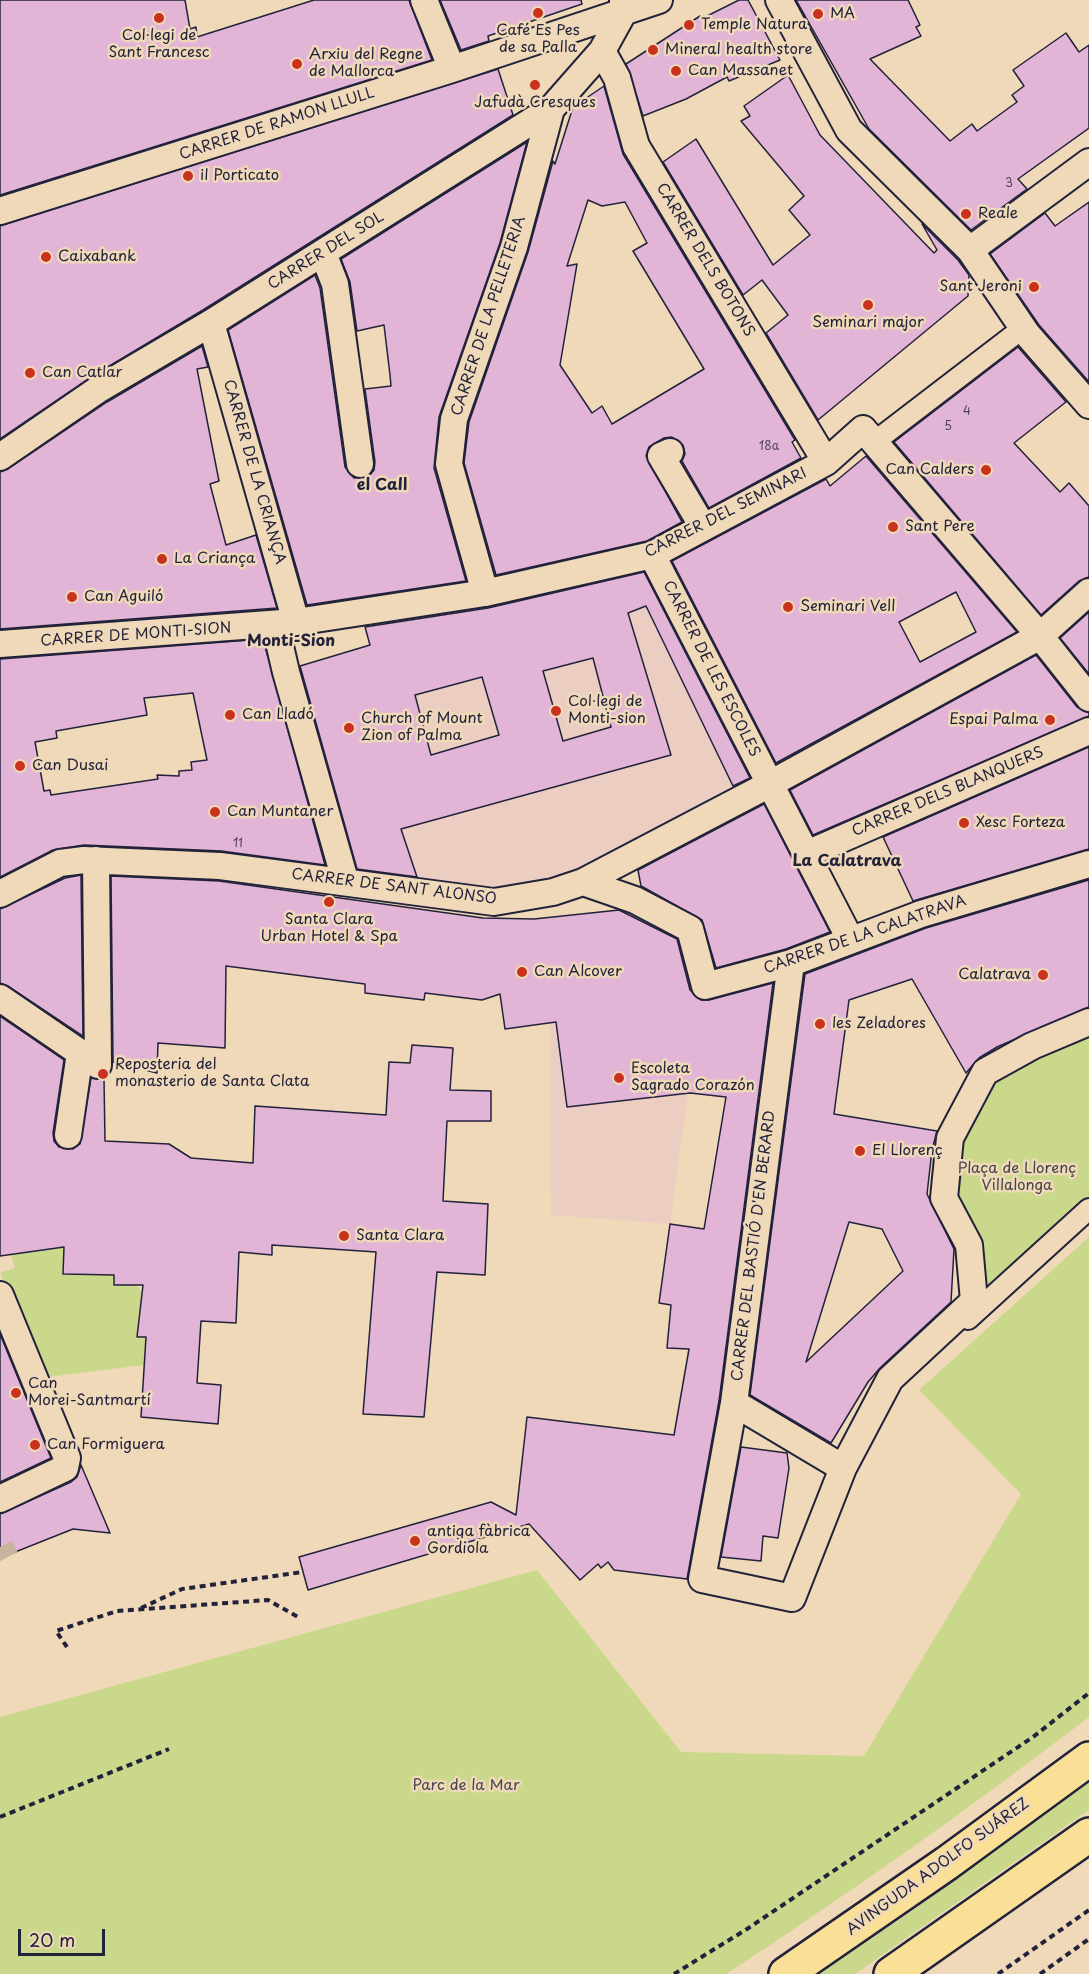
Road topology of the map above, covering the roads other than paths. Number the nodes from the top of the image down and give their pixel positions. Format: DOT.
graph roads {
  1 [pos="424,0"];
  2 [pos="659,0"];
  3 [pos="779,0"];
  4 [pos="623,7"];
  5 [pos="602,51"];
  6 [pos="452,69"];
  7 [pos="551,109"];
  8 [pos="1089,162"];
  9 [pos="0,211"];
  10 [pos="970,250"];
  11 [pos="323,253"];
  12 [pos="211,323"];
  13 [pos="1023,328"];
  14 [pos="1089,405"];
  15 [pos="868,436"];
  16 [pos="670,452"];
  17 [pos="0,457"];
  18 [pos="826,462"];
  19 [pos="360,464"];
  20 [pos="703,528"];
  21 [pos="651,555"];
  22 [pos="1089,592"];
  23 [pos="485,593"];
  24 [pos="286,623"];
  25 [pos="1040,636"];
  26 [pos="0,644"];
  27 [pos="1089,698"];
  28 [pos="1089,731"];
  29 [pos="770,784"];
  30 [pos="807,854"];
  31 [pos="96,860"];
  32 [pos="1089,864"];
  33 [pos="345,880"];
  34 [pos="583,882"];
  35 [pos="0,894"];
  36 [pos="850,939"];
  37 [pos="791,963"];
  38 [pos="0,998"];
  39 [pos="1089,1022"];
  40 [pos="89,1059"];
  41 [pos="68,1135"];
  42 [pos="1089,1209"];
  43 [pos="0,1295"];
  44 [pos="897,1384"];
  45 [pos="734,1403"];
  46 [pos="843,1468"];
  47 [pos="0,1499"];
  48 [pos="1089,1759"];
  49 [pos="1089,1835"];
  50 [pos="786,1974"];
  51 [pos="891,1974"];
  1 -- 6 [label="street"];
  2 -- 4 [label="street, CARRER DE RAMON LLULL"];
  3 -- 10 [label="street"];
  4 -- 5 [label="street, CARRER DEL SOL"];
  4 -- 6 [label="street, CARRER DE RAMON LLULL"];
  5 -- 7 [label="street, CARRER DEL SOL"];
  5 -- 18 [label="street, CARRER DELS BOTONS"];
  6 -- 9 [label="street, CARRER DE RAMON LLULL"];
  7 -- 11 [label="street, CARRER DEL SOL"];
  7 -- 23 [label="street, CARRER DE LA PELLETERIA"];
  8 -- 10 [label="street"];
  10 -- 13 [label="street"];
  11 -- 12 [label="street, CARRER DEL SOL"];
  11 -- 19 [label="street"];
  12 -- 17 [label="street, CARRER DEL SOL"];
  12 -- 24 [label="street, CARRER DE LA CRIANÇA"];
  13 -- 14 [label="street"];
  13 -- 15 [label="street"];
  15 -- 18 [label="street, CARRER DEL SEMINARI"];
  15 -- 25 [label="street"];
  16 -- 20 [label="street"];
  18 -- 20 [label="street, CARRER DEL SEMINARI"];
  20 -- 21 [label="street, CARRER DEL SEMINARI"];
  21 -- 23 [label="street, CARRER DEL SEMINARI"];
  21 -- 29 [label="street, CARRER DE LES ESCOLES"];
  22 -- 25 [label="street, CARRER DE SANT ALONSO"];
  23 -- 24 [label="street, CARRER DE MONTI-SION"];
  24 -- 26 [label="street, CARRER DE MONTI-SION"];
  24 -- 33 [label="street, CARRER DE LA CRIANÇA"];
  25 -- 27 [label="street"];
  25 -- 29 [label="street, CARRER DE SANT ALONSO"];
  28 -- 30 [label="street, CARRER DELS BLANQUERS"];
  29 -- 30 [label="street, CARRER DE LES ESCOLES"];
  29 -- 34 [label="street, CARRER DE SANT ALONSO"];
  30 -- 36 [label="street, CARRER DE LES ESCOLES"];
  31 -- 33 [label="street, CARRER DE SANT ALONSO"];
  31 -- 35 [label="street, CARRER DE SANT ALONSO"];
  31 -- 40 [label="street"];
  32 -- 36 [label="street, CARRER DE LA CALATRAVA"];
  33 -- 34 [label="street, CARRER DE SANT ALONSO"];
  34 -- 37 [label="street, CARRER DE LA CALATRAVA"];
  36 -- 37 [label="street, CARRER DE LA CALATRAVA"];
  37 -- 45 [label="street, CARRER DEL BASTIÓ D'EN BERARD"];
  38 -- 40 [label="street"];
  39 -- 46 [label="street"];
  40 -- 41 [label="street"];
  42 -- 44 [label="street"];
  43 -- 47 [label="street"];
  45 -- 46 [label="street, CARRER DEL BASTIÓ D'EN BERARD"];
  45 -- 46 [label="street"];
  48 -- 50 [label="highway, AVINGUDA ADOLFO SUÁREZ"];
  49 -- 51 [label="highway"];
}
